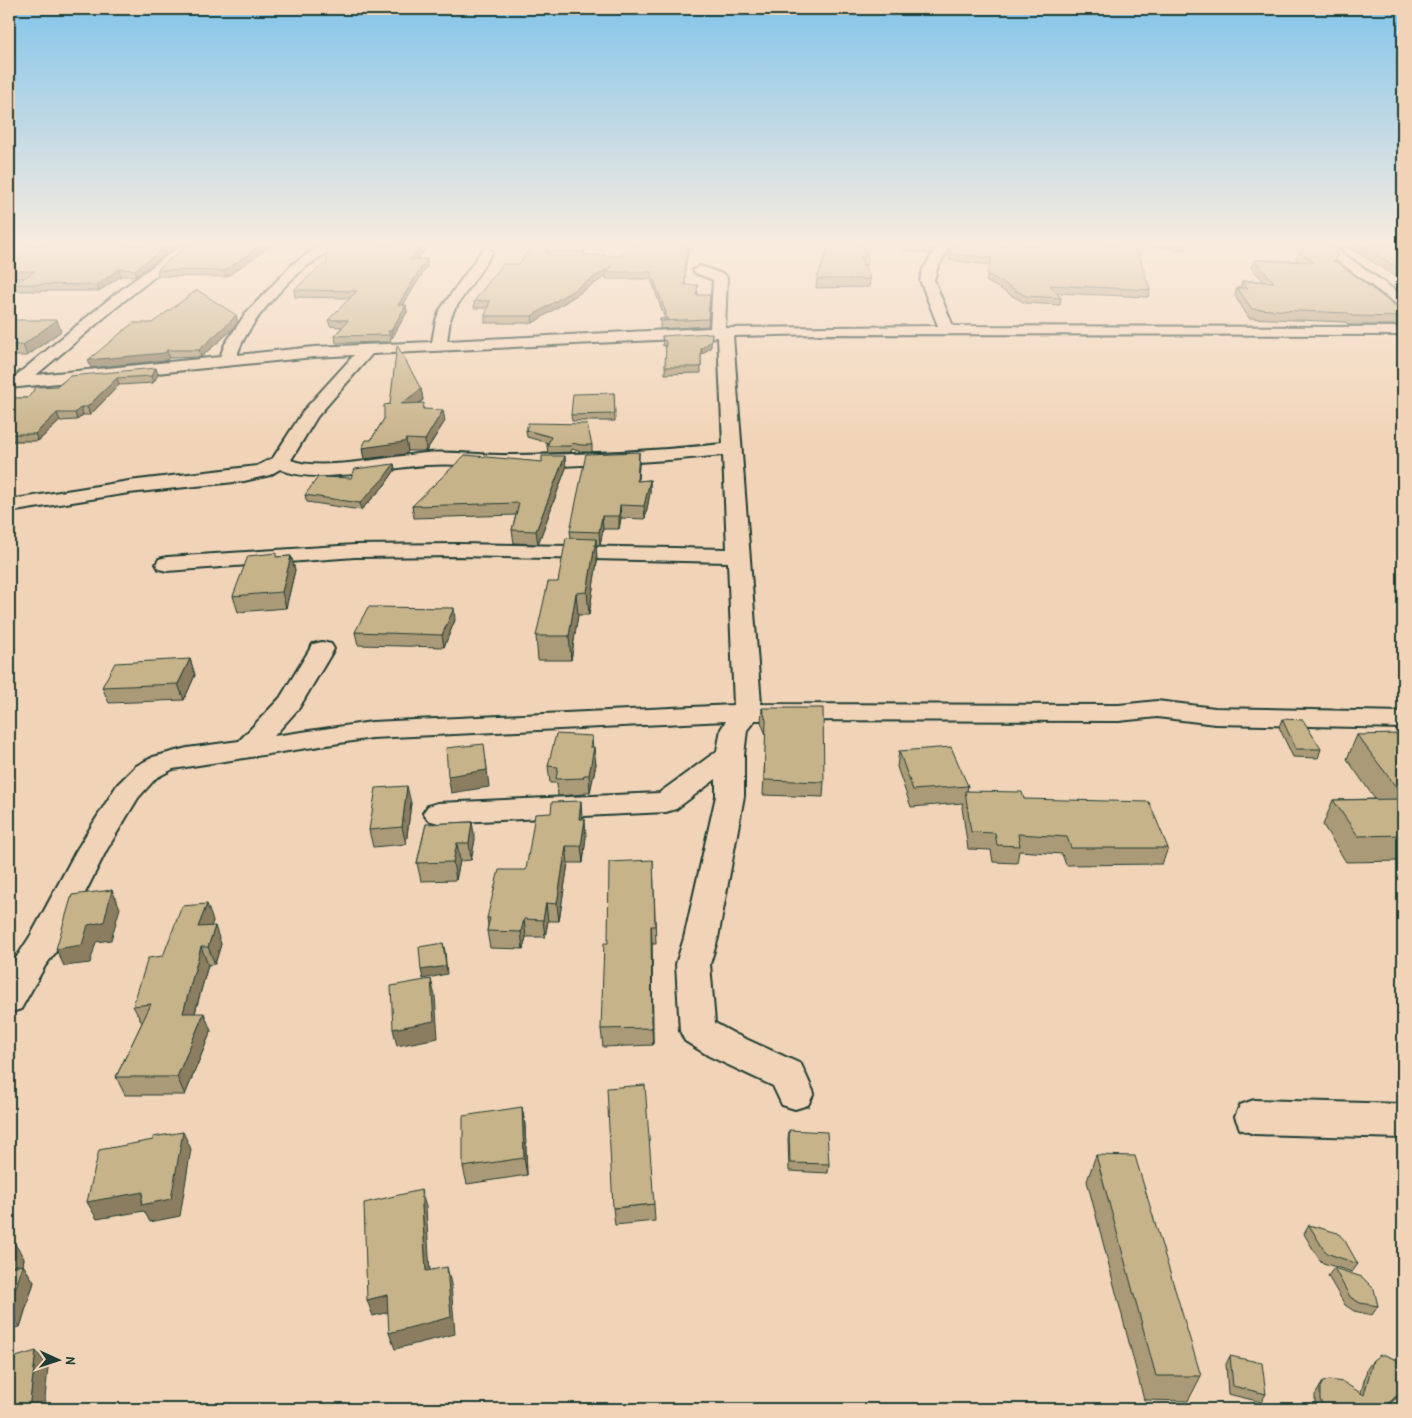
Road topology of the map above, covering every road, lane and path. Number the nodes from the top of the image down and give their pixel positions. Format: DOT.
graph roads {
  1 [pos="103,311"];
  2 [pos="256,311"];
  3 [pos="447,311"];
  4 [pos="721,311"];
  5 [pos="940,311"];
  6 [pos="948,331"];
  7 [pos="1403,331"];
  8 [pos="721,332"];
  9 [pos="439,346"];
  10 [pos="368,350"];
  11 [pos="227,360"];
  12 [pos="13,383"];
  13 [pos="732,449"];
  14 [pos="280,462"];
  15 [pos="9,506"];
  16 [pos="738,556"];
  17 [pos="167,564"];
  18 [pos="322,649"];
  19 [pos="748,712"];
  20 [pos="1403,720"];
  21 [pos="248,748"];
  22 [pos="730,755"];
  23 [pos="438,813"];
  24 [pos="21,962"];
  25 [pos="9,999"];
  26 [pos="795,1093"];
  27 [pos="1254,1117"];
  28 [pos="1403,1121"];
  1 -- 12 [label="street"];
  2 -- 11 [label="street"];
  3 -- 9 [label="street"];
  4 -- 8 [label="street"];
  5 -- 6 [label="street"];
  6 -- 7 [label="street"];
  6 -- 8 [label="street"];
  8 -- 9 [label="street"];
  8 -- 13 [label="street"];
  9 -- 10 [label="street"];
  10 -- 11 [label="street"];
  10 -- 14 [label="street"];
  11 -- 12 [label="street"];
  13 -- 14 [label="street"];
  13 -- 16 [label="street"];
  14 -- 15 [label="street"];
  16 -- 17 [label="street"];
  16 -- 19 [label="street"];
  18 -- 21 [label="street"];
  19 -- 20 [label="street"];
  19 -- 21 [label="street"];
  19 -- 22 [label="street"];
  21 -- 24 [label="street"];
  22 -- 23 [label="street"];
  22 -- 26 [label="street"];
  24 -- 25 [label="street"];
  27 -- 28 [label="street"];
}
